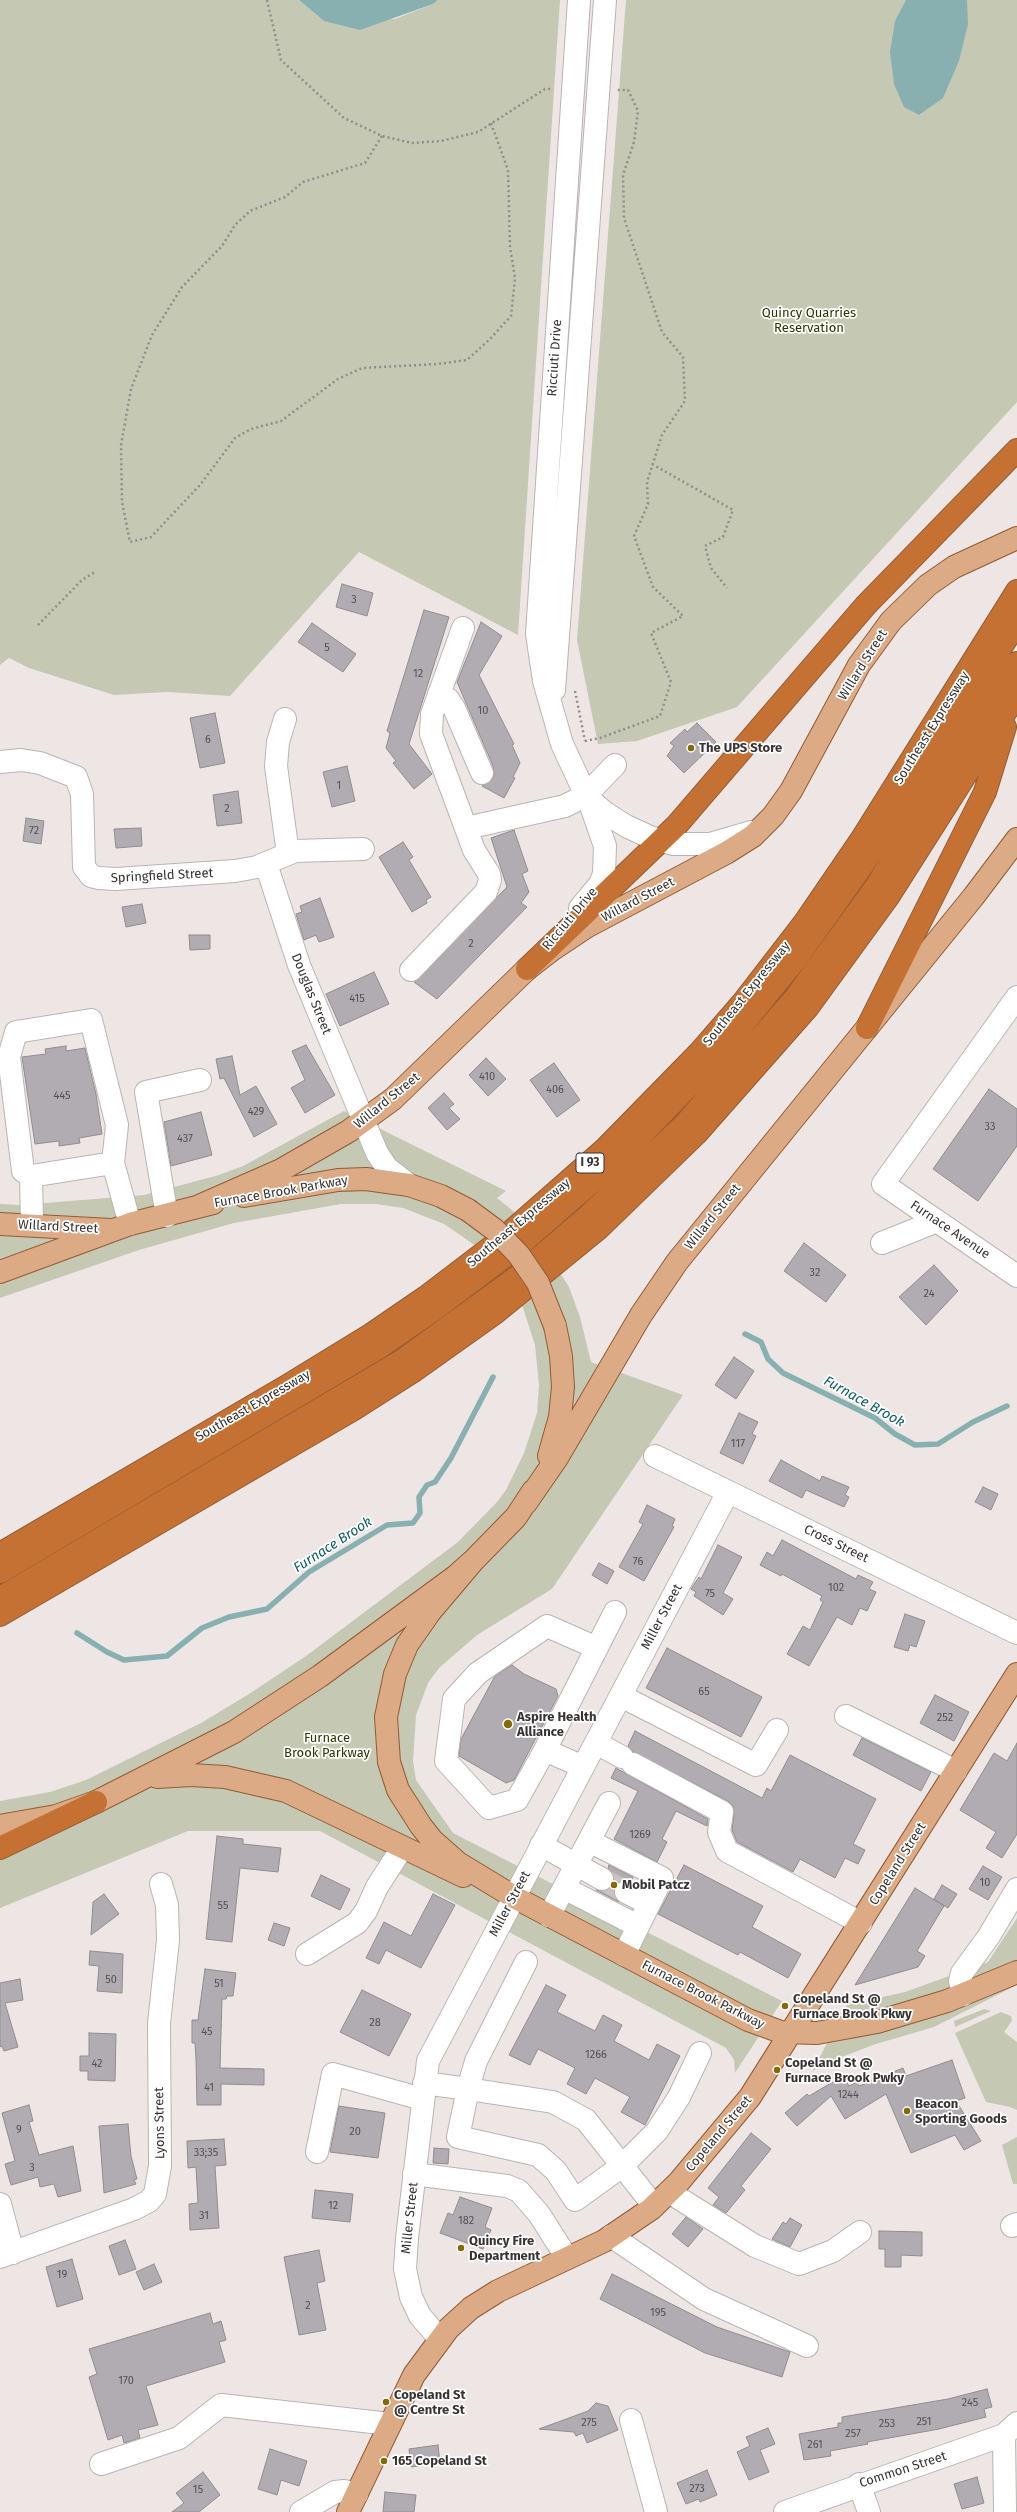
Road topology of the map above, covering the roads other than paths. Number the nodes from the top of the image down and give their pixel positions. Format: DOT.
graph roads {
  1 [pos="579,0"];
  2 [pos="606,0"];
  3 [pos="573,89"];
  4 [pos="599,92"];
  5 [pos="1017,450"];
  6 [pos="1017,538"];
  7 [pos="1015,594"];
  8 [pos="1017,622"];
  9 [pos="463,628"];
  10 [pos="1017,663"];
  11 [pos="439,694"];
  12 [pos="1016,696"];
  13 [pos="554,714"];
  14 [pos="285,719"];
  15 [pos="0,762"];
  16 [pos="615,765"];
  17 [pos="482,773"];
  18 [pos="586,795"];
  19 [pos="763,827"];
  20 [pos="466,828"];
  21 [pos="1017,838"];
  22 [pos="662,841"];
  23 [pos="363,849"];
  24 [pos="288,854"];
  25 [pos="266,864"];
  26 [pos="527,969"];
  27 [pos="411,970"];
  28 [pos="1017,997"];
  29 [pos="867,1028"];
  30 [pos="200,1080"];
  31 [pos="363,1121"];
  32 [pos="113,1163"];
  33 [pos="31,1176"];
  34 [pos="409,1185"];
  35 [pos="199,1206"];
  36 [pos="167,1216"];
  37 [pos="937,1221"];
  38 [pos="0,1224"];
  39 [pos="32,1226"];
  40 [pos="123,1228"];
  41 [pos="882,1243"];
  42 [pos="0,1272"];
  43 [pos="1017,1276"];
  44 [pos="655,1456"];
  45 [pos="728,1492"];
  46 [pos="526,1503"];
  47 [pos="0,1554"];
  48 [pos="474,1560"];
  49 [pos="0,1572"];
  50 [pos="0,1598"];
  51 [pos="615,1612"];
  52 [pos="0,1615"];
  53 [pos="1017,1633"];
  54 [pos="597,1648"];
  55 [pos="1017,1674"];
  56 [pos="621,1696"];
  57 [pos="846,1716"];
  58 [pos="777,1730"];
  59 [pos="596,1743"];
  60 [pos="545,1750"];
  61 [pos="583,1767"];
  62 [pos="956,1771"];
  63 [pos="139,1781"];
  64 [pos="96,1802"];
  65 [pos="609,1803"];
  66 [pos="0,1826"];
  67 [pos="589,1840"];
  68 [pos="541,1845"];
  69 [pos="0,1848"];
  70 [pos="402,1848"];
  71 [pos="576,1865"];
  72 [pos="602,1879"];
  73 [pos="162,1884"];
  74 [pos="564,1888"];
  75 [pos="1017,1889"];
  76 [pos="626,1892"];
  77 [pos="514,1897"];
  78 [pos="649,1904"];
  79 [pos="550,1916"];
  80 [pos="861,1923"];
  81 [pos="638,1926"];
  82 [pos="307,1954"];
  83 [pos="624,1955"];
  84 [pos="526,1962"];
  85 [pos="1017,1972"];
  86 [pos="963,1995"];
  87 [pos="792,2034"];
  88 [pos="700,2053"];
  89 [pos="468,2089"];
  90 [pos="423,2091"];
  91 [pos="317,2152"];
  92 [pos="622,2166"];
  93 [pos="414,2174"];
  94 [pos="662,2199"];
  95 [pos="0,2204"];
  96 [pos="860,2232"];
  97 [pos="611,2236"];
  98 [pos="6,2255"];
  99 [pos="568,2258"];
  100 [pos="439,2338"];
  101 [pos="807,2346"];
  102 [pos="631,2420"];
  103 [pos="390,2424"];
  104 [pos="1010,2429"];
  105 [pos="101,2464"];
  106 [pos="859,2484"];
  107 [pos="353,2503"];
  108 [pos="820,2505"];
  109 [pos="301,2512"];
  110 [pos="656,2512"];
  111 [pos="785,2512"];
  112 [pos="869,2512"];
  113 [pos="1005,2512"];
  1 -- 3 [label="street, Ricciuti Drive"];
  2 -- 4 [label="street, Ricciuti Drive"];
  3 -- 4 [label="street"];
  3 -- 13 [label="street, Ricciuti Drive"];
  4 -- 13 [label="street, Ricciuti Drive"];
  5 -- 22 [label="highway"];
  6 -- 19 [label="main road, Willard Street"];
  7 -- 47 [label="highway, Southeast Expressway / I 93"];
  8 -- 49 [label="highway, I 93"];
  9 -- 11 [label="street"];
  10 -- 50 [label="highway"];
  11 -- 17 [label="street"];
  11 -- 20 [label="street"];
  12 -- 29 [label="highway"];
  12 -- 52 [label="highway"];
  13 -- 18 [label="street, Ricciuti Drive"];
  14 -- 24 [label="street"];
  15 -- 25 [label="street, Springfield Street"];
  16 -- 18 [label="street"];
  18 -- 20 [label="street"];
  18 -- 22 [label="street, Ricciuti Drive"];
  18 -- 26 [label="street, Ricciuti Drive"];
  19 -- 22 [label="street, Ricciuti Drive"];
  19 -- 26 [label="main road, Willard Street"];
  20 -- 27 [label="street"];
  21 -- 29 [label="main road, Willard Street"];
  22 -- 26 [label="highway"];
  23 -- 24 [label="street, Springfield Street"];
  24 -- 25 [label="street, Springfield Street"];
  25 -- 31 [label="street, Douglas Street"];
  26 -- 31 [label="main road, Willard Street"];
  28 -- 37 [label="street, Furnace Avenue"];
  29 -- 46 [label="main road, Willard Street"];
  30 -- 36 [label="street"];
  31 -- 34 [label="street, Douglas Street"];
  31 -- 35 [label="main road, Willard Street"];
  32 -- 33 [label="street"];
  32 -- 33 [label="street"];
  32 -- 40 [label="street"];
  33 -- 39 [label="street"];
  34 -- 35 [label="main road, Furnace Brook Parkway"];
  34 -- 46 [label="main road, Furnace Brook Parkway, bridge"];
  35 -- 36 [label="main road, Furnace Brook Parkway"];
  36 -- 40 [label="main road, Furnace Brook Parkway"];
  37 -- 41 [label="street"];
  37 -- 43 [label="street, Furnace Avenue"];
  38 -- 39 [label="main road, Willard Street"];
  39 -- 40 [label="main road, Willard Street"];
  40 -- 42 [label="main road, Furnace Brook Parkway"];
  44 -- 45 [label="street, Cross Street"];
  45 -- 53 [label="street, Cross Street"];
  45 -- 56 [label="street, Miller Street"];
  46 -- 48 [label="main road, Furnace Brook Parkway"];
  48 -- 63 [label="main road, Furnace Brook Parkway"];
  48 -- 77 [label="main road, Furnace Brook Parkway"];
  51 -- 54 [label="street"];
  54 -- 60 [label="street"];
  54 -- 60 [label="street"];
  55 -- 62 [label="main road, Copeland Street"];
  56 -- 58 [label="street"];
  56 -- 59 [label="street, Miller Street"];
  57 -- 62 [label="street"];
  59 -- 61 [label="street, Miller Street"];
  59 -- 80 [label="street"];
  60 -- 61 [label="street"];
  61 -- 68 [label="street, Miller Street"];
  62 -- 80 [label="main road, Copeland Street"];
  63 -- 64 [label="main road, Furnace Brook Parkway"];
  63 -- 70 [label="main road, Furnace Brook Parkway"];
  64 -- 66 [label="main road, Furnace Brook Parkway"];
  64 -- 69 [label="highway"];
  65 -- 67 [label="street"];
  67 -- 71 [label="street"];
  67 -- 78 [label="street"];
  68 -- 71 [label="street"];
  68 -- 77 [label="street, Miller Street"];
  70 -- 77 [label="main road, Furnace Brook Parkway"];
  70 -- 82 [label="street"];
  71 -- 72 [label="street"];
  71 -- 74 [label="street"];
  73 -- 98 [label="street, Lyons Street"];
  74 -- 79 [label="street"];
  74 -- 81 [label="street"];
  75 -- 86 [label="street"];
  76 -- 78 [label="street"];
  77 -- 79 [label="main road, Furnace Brook Parkway"];
  77 -- 90 [label="street, Miller Street"];
  78 -- 81 [label="street"];
  79 -- 83 [label="main road, Furnace Brook Parkway"];
  80 -- 87 [label="main road, Copeland Street"];
  81 -- 83 [label="street"];
  83 -- 87 [label="main road, Furnace Brook Parkway"];
  84 -- 89 [label="street"];
  85 -- 86 [label="main road, Furnace Brook Parkway"];
  86 -- 87 [label="main road, Furnace Brook Parkway"];
  87 -- 94 [label="main road, Copeland Street"];
  88 -- 92 [label="street"];
  89 -- 90 [label="street"];
  89 -- 92 [label="street"];
  89 -- 92 [label="street"];
  90 -- 91 [label="street"];
  90 -- 93 [label="street, Miller Street"];
  92 -- 94 [label="street"];
  93 -- 99 [label="street"];
  93 -- 100 [label="street, Miller Street"];
  94 -- 96 [label="street"];
  94 -- 97 [label="main road, Copeland Street"];
  95 -- 98 [label="street"];
  97 -- 99 [label="main road, Copeland Street"];
  97 -- 101 [label="street"];
  99 -- 100 [label="main road, Copeland Street"];
  100 -- 103 [label="main road, Copeland Street"];
  102 -- 110 [label="street"];
  103 -- 105 [label="street"];
  103 -- 107 [label="main road, Copeland Street"];
  104 -- 106 [label="street, Common Street"];
  104 -- 113 [label="street"];
  106 -- 108 [label="street, Common Street"];
  106 -- 112 [label="street"];
  107 -- 109 [label="street"];
  108 -- 111 [label="street, Common Street"];
}
